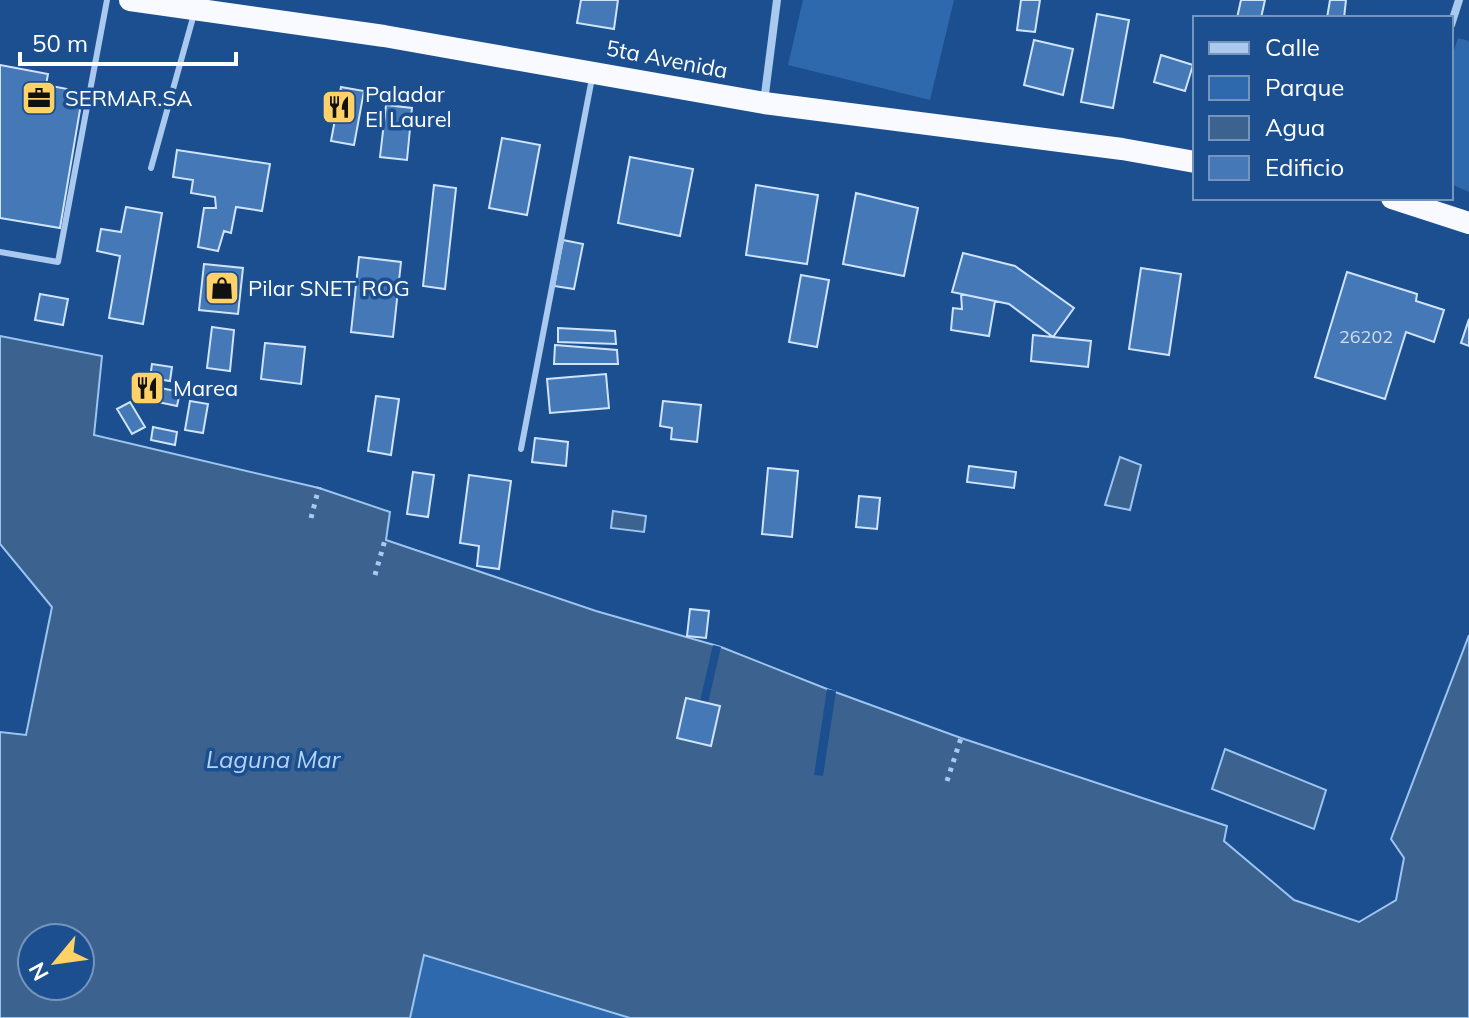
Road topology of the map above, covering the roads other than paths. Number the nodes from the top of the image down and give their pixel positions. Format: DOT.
graph roads {
  1 [pos="107,0"];
  2 [pos="130,0"];
  3 [pos="777,0"];
  4 [pos="195,10"];
  5 [pos="593,71"];
  6 [pos="764,103"];
  7 [pos="1193,162"];
  8 [pos="151,168"];
  9 [pos="1404,200"];
  10 [pos="1469,223"];
  11 [pos="0,252"];
  12 [pos="521,449"];
  1 -- 11 [label="lane"];
  2 -- 4 [label="highway, 5ta Avenida"];
  3 -- 6 [label="street"];
  4 -- 5 [label="highway, 5ta Avenida"];
  4 -- 8 [label="lane"];
  5 -- 6 [label="highway, 5ta Avenida"];
  5 -- 12 [label="lane"];
  6 -- 7 [label="highway, 5ta Avenida"];
  9 -- 10 [label="highway"];
}
